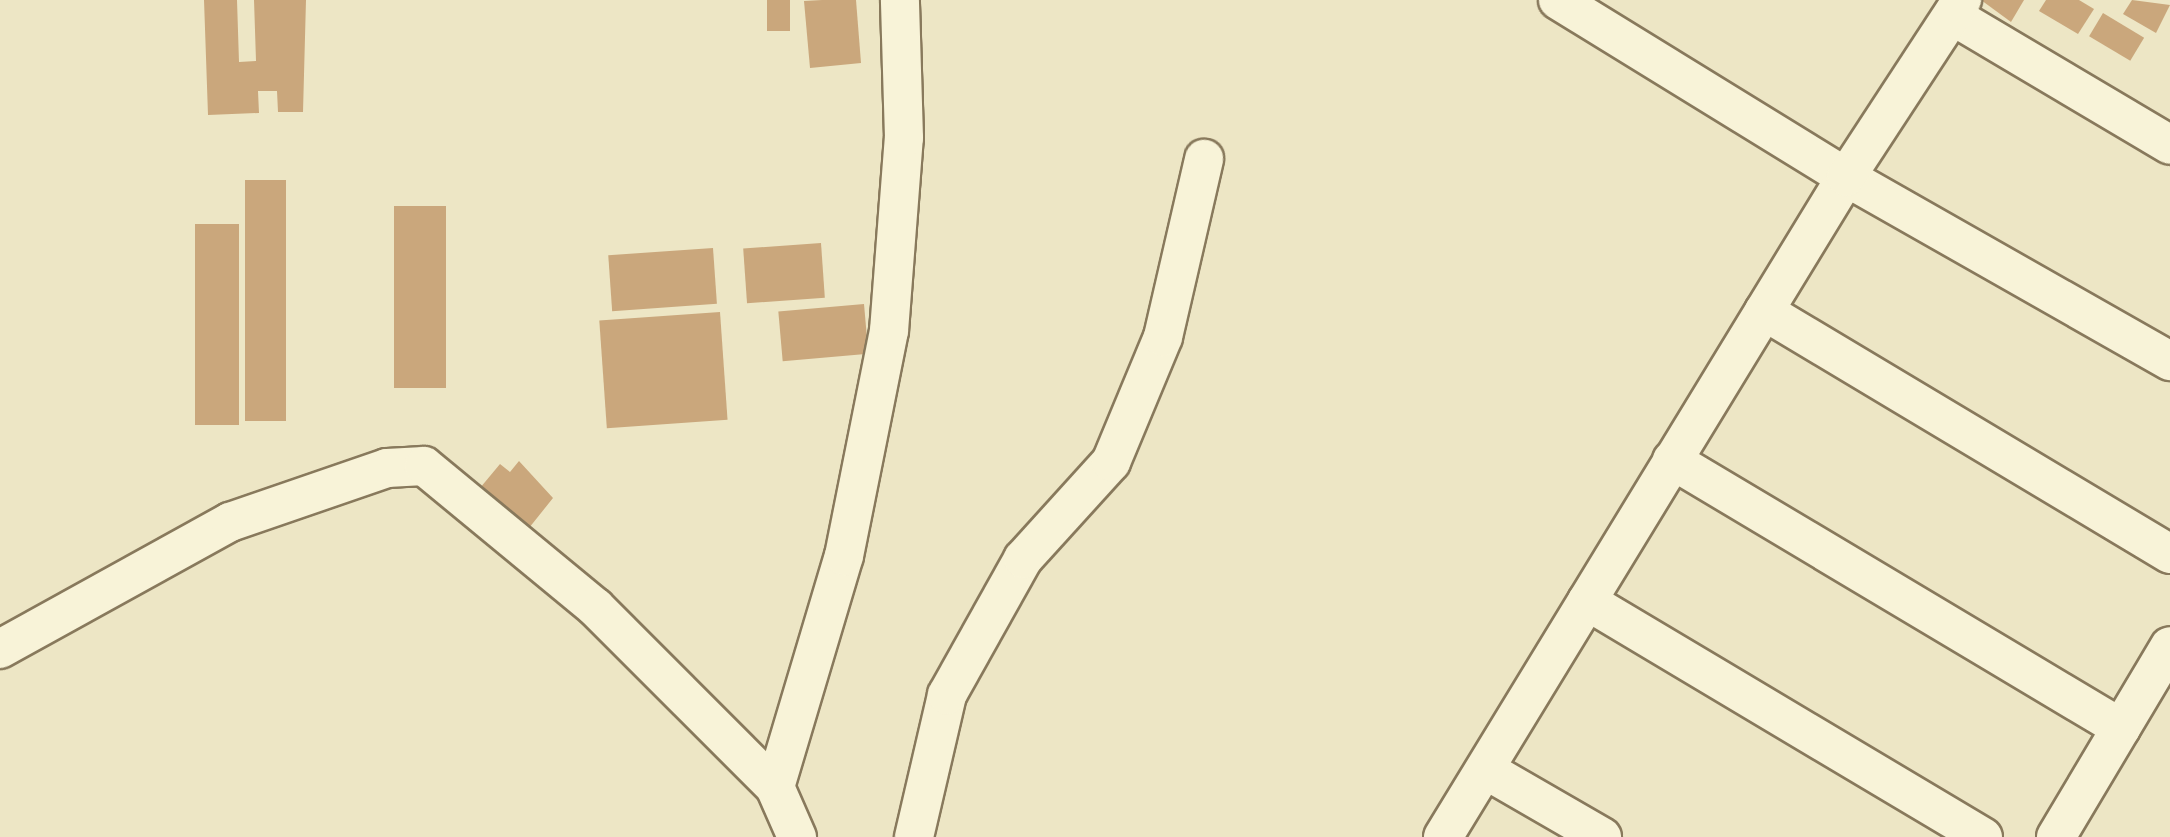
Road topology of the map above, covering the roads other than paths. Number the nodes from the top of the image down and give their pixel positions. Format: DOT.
graph roads {
  1 [pos="900,0"];
  2 [pos="1558,0"];
  3 [pos="1958,8"];
  4 [pos="2170,145"];
  5 [pos="1204,159"];
  6 [pos="1846,177"];
  7 [pos="1764,311"];
  8 [pos="2170,361"];
  9 [pos="1672,460"];
  10 [pos="2170,554"];
  11 [pos="1588,600"];
  12 [pos="2170,646"];
  13 [pos="0,649"];
  14 [pos="2121,728"];
  15 [pos="1486,770"];
  16 [pos="775,786"];
  17 [pos="797,837"];
  18 [pos="914,837"];
  19 [pos="1443,837"];
  20 [pos="1602,837"];
  21 [pos="1983,837"];
  22 [pos="2056,837"];
  1 -- 16 [label="street"];
  2 -- 6 [label="street"];
  3 -- 4 [label="street"];
  3 -- 6 [label="street"];
  5 -- 18 [label="street"];
  6 -- 7 [label="street"];
  6 -- 8 [label="street"];
  7 -- 9 [label="street"];
  7 -- 10 [label="street"];
  9 -- 11 [label="street"];
  9 -- 14 [label="street"];
  11 -- 15 [label="street"];
  11 -- 21 [label="street"];
  12 -- 14 [label="street"];
  13 -- 16 [label="street"];
  14 -- 22 [label="street"];
  15 -- 19 [label="street"];
  15 -- 20 [label="street"];
  16 -- 17 [label="street"];
}
